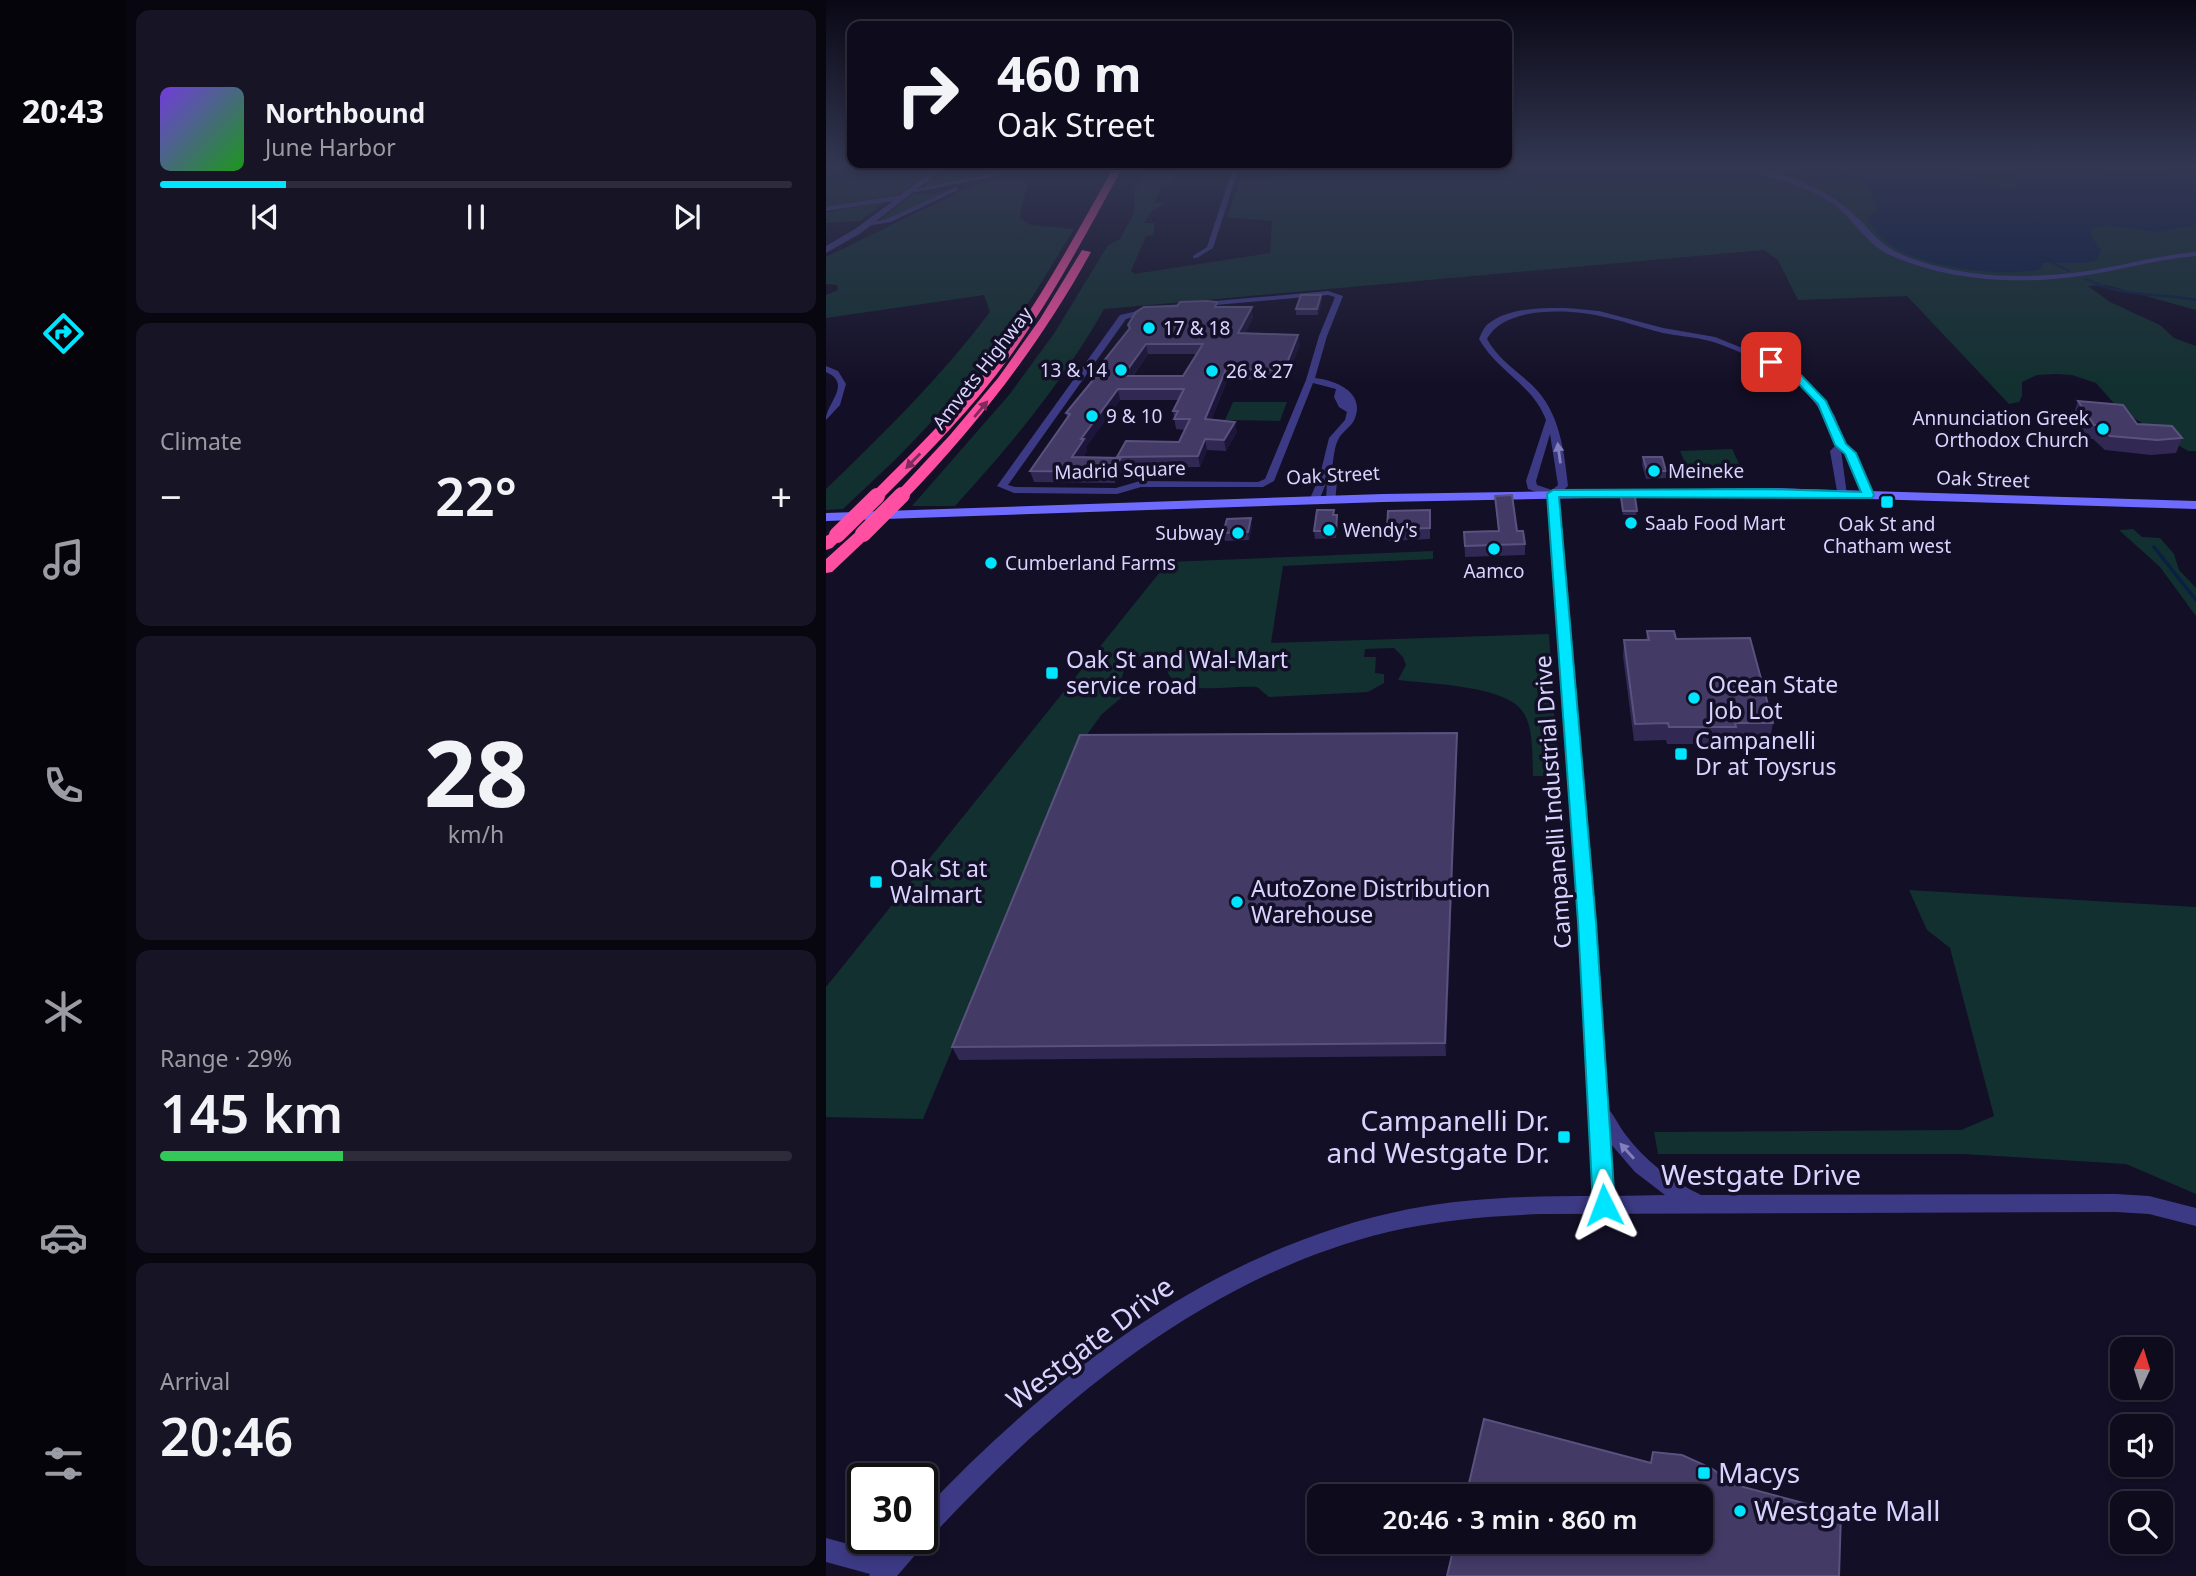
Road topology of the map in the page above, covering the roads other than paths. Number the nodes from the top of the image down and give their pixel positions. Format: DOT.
graph roads {
  1 [pos="844,239"];
  2 [pos="1078,239"];
  3 [pos="1093,239"];
  4 [pos="1213,239"];
  5 [pos="1870,239"];
  6 [pos="826,250"];
  7 [pos="2196,254"];
  8 [pos="1195,257"];
  9 [pos="826,369"];
  10 [pos="1310,380"];
  11 [pos="826,417"];
  12 [pos="1549,422"];
  13 [pos="1841,445"];
  14 [pos="1326,473"];
  15 [pos="1532,487"];
  16 [pos="1558,490"];
  17 [pos="1842,495"];
  18 [pos="1868,495"];
  19 [pos="1315,498"];
  20 [pos="1331,498"];
  21 [pos="2196,505"];
  22 [pos="826,517"];
  23 [pos="832,540"];
  24 [pos="826,568"];
  25 [pos="1598,1106"];
  26 [pos="1604,1205"];
  27 [pos="1701,1205"];
  28 [pos="2196,1217"];
  29 [pos="938,1513"];
  30 [pos="826,1550"];
  31 [pos="901,1554"];
  32 [pos="885,1572"];
  1 -- 6 [label="street"];
  2 -- 23 [label="highway, Amvets Highway, one-way, bridge"];
  24 -- 3 [label="highway, Amvets Highway, one-way, bridge"];
  4 -- 8 [label="street"];
  5 -- 7 [label="street"];
  9 -- 11 [label="street"];
  10 -- 10 [label="street, Madrid Square"];
  10 -- 14 [label="street"];
  12 -- 13 [label="street, Campanelli Industrial Drive"];
  12 -- 15 [label="street"];
  16 -- 12 [label="street, Campanelli Industrial Drive, one-way"];
  13 -- 17 [label="street"];
  13 -- 18 [label="street"];
  14 -- 19 [label="street"];
  14 -- 20 [label="street"];
  15 -- 16 [label="main road, Oak Street"];
  15 -- 20 [label="main road, Oak Street"];
  16 -- 17 [label="main road, Oak Street"];
  16 -- 20 [label="main road, Oak Street"];
  16 -- 25 [label="street, Campanelli Industrial Drive"];
  17 -- 18 [label="main road, Oak Street"];
  18 -- 21 [label="main road, Oak Street"];
  19 -- 20 [label="main road, Oak Street"];
  19 -- 22 [label="main road, Oak Street"];
  25 -- 26 [label="street, Campanelli Industrial Drive"];
  27 -- 25 [label="street, Campanelli Industrial Drive, one-way"];
  26 -- 27 [label="street, Westgate Drive"];
  26 -- 29 [label="street, Westgate Drive"];
  27 -- 28 [label="street, Westgate Drive"];
  30 -- 32 [label="street"];
  31 -- 32 [label="street"];
}
